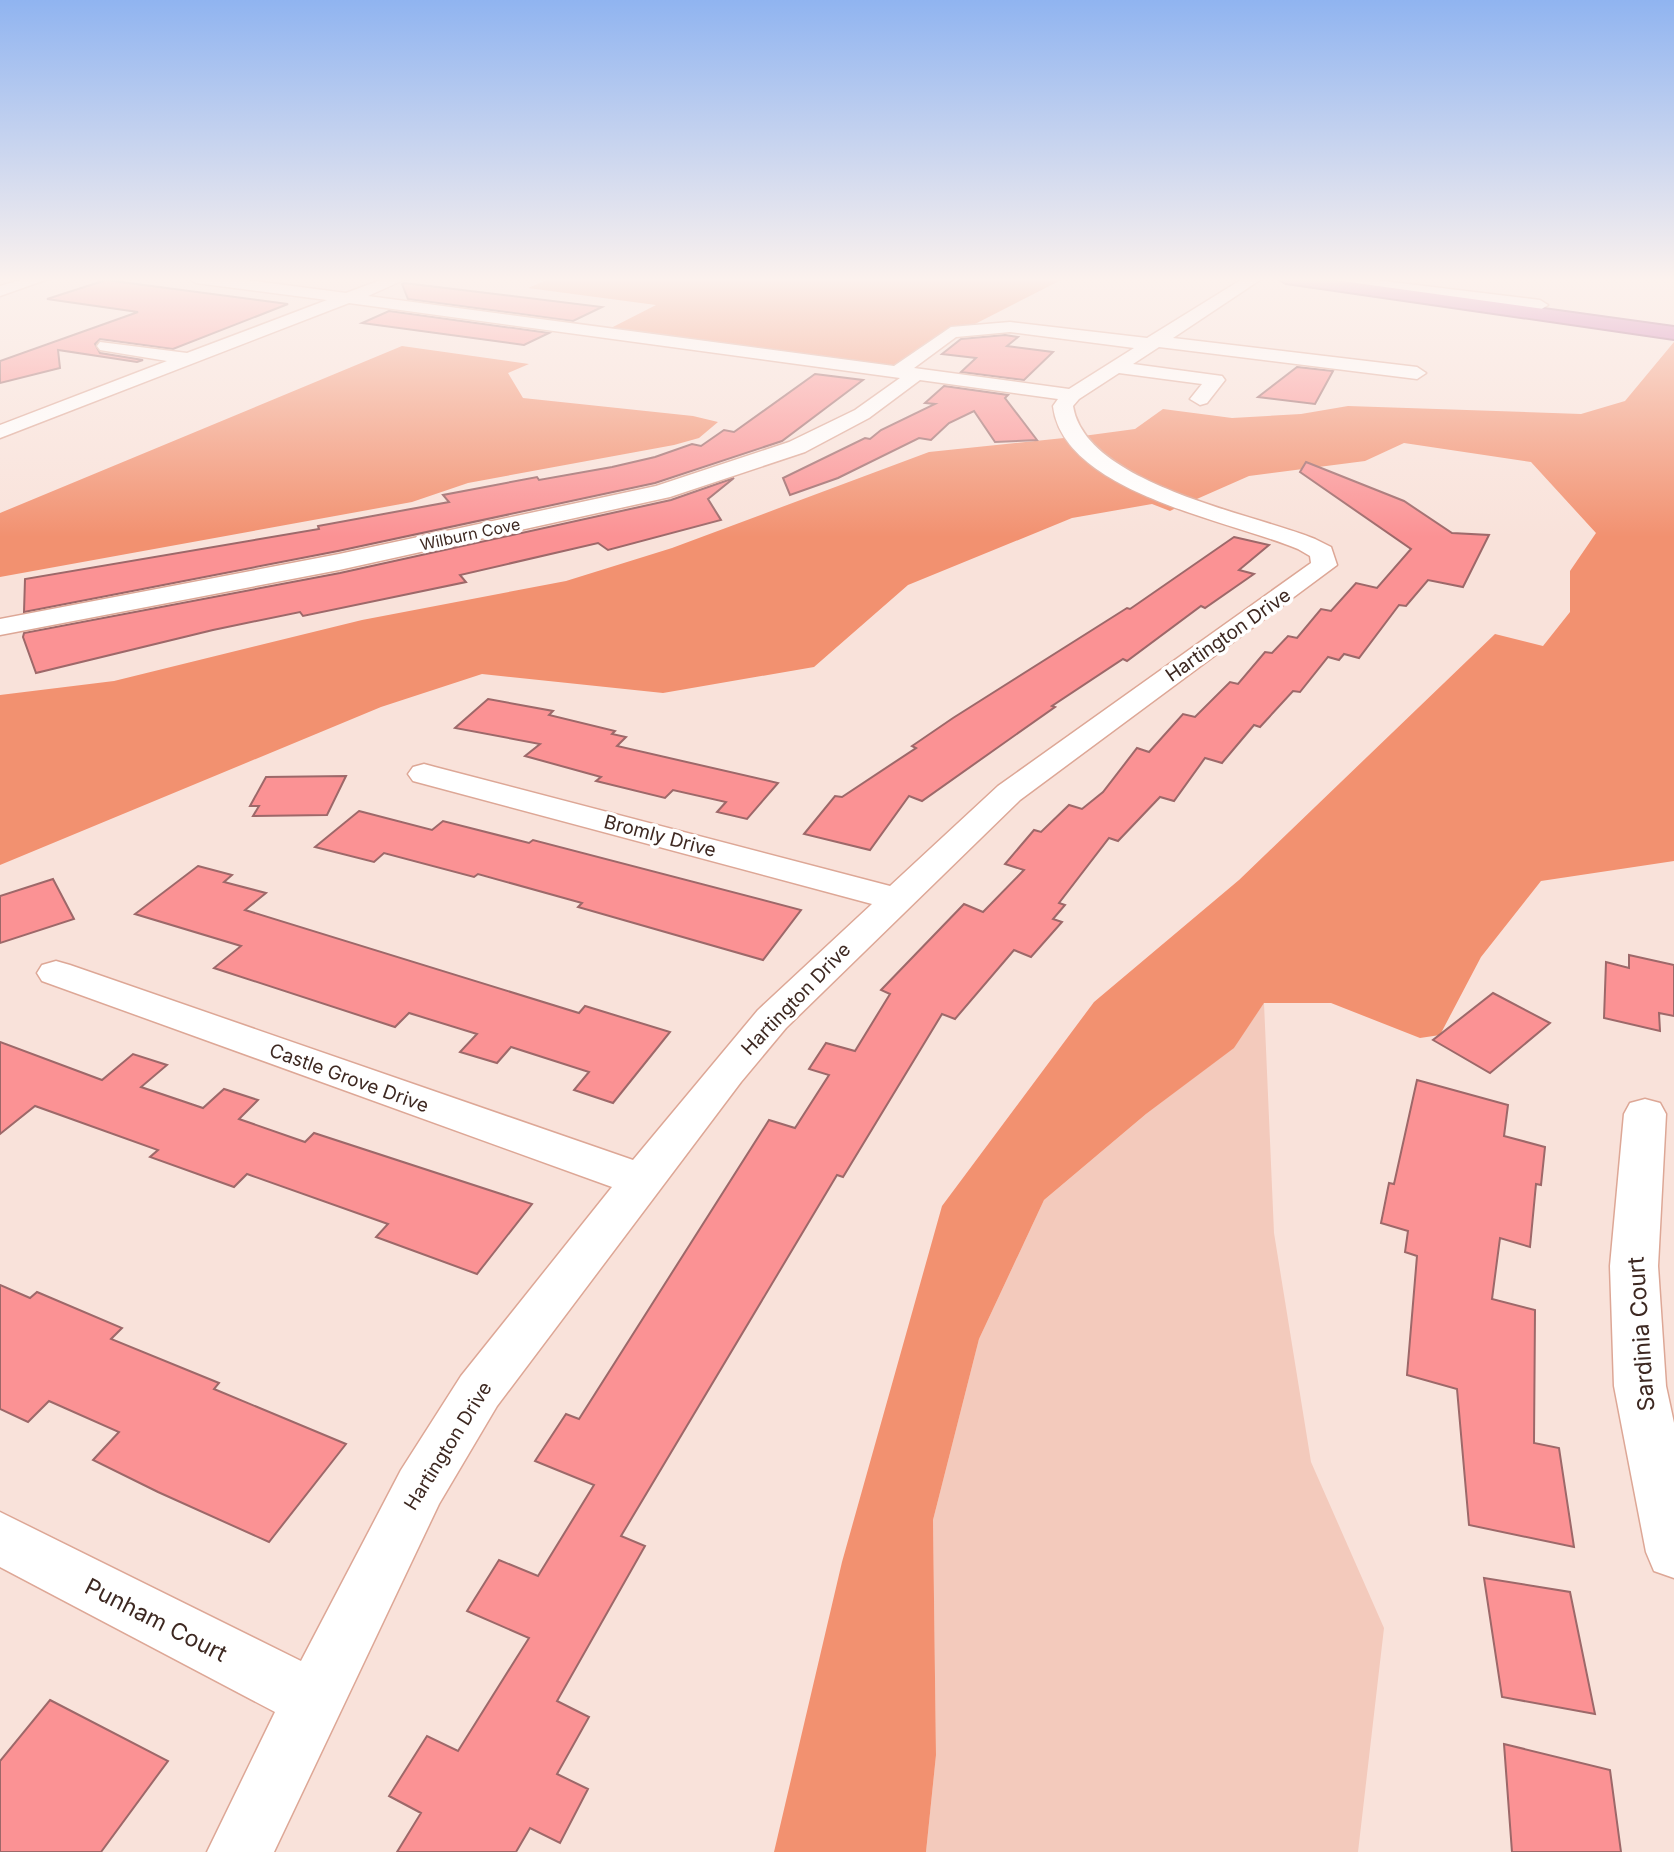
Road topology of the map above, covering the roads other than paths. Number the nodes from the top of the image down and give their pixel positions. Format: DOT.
graph roads {
  1 [pos="174,364"];
  2 [pos="843,364"];
  3 [pos="916,364"];
  4 [pos="1117,364"];
  5 [pos="1238,364"];
  6 [pos="1331,364"];
  7 [pos="1113,367"];
  8 [pos="1266,370"];
  9 [pos="907,373"];
  10 [pos="1417,373"];
  11 [pos="1072,396"];
  12 [pos="1200,399"];
  13 [pos="0,432"];
  14 [pos="0,627"];
  15 [pos="424,774"];
  16 [pos="896,899"];
  17 [pos="56,973"];
  18 [pos="1645,1114"];
  19 [pos="642,1180"];
  20 [pos="0,1538"];
  21 [pos="1674,1552"];
  22 [pos="314,1700"];
  23 [pos="240,1852"];
  1 -- 13 [label="street"];
  2 -- 9 [label="street"];
  3 -- 9 [label="street, Wilburn Cove"];
  4 -- 7 [label="street"];
  5 -- 8 [label="street"];
  6 -- 10 [label="street"];
  7 -- 11 [label="street"];
  7 -- 12 [label="street"];
  9 -- 11 [label="street"];
  9 -- 14 [label="street, Wilburn Cove"];
  11 -- 16 [label="street, Hartington Drive"];
  15 -- 16 [label="street, Bromly Drive"];
  16 -- 19 [label="street, Hartington Drive"];
  17 -- 19 [label="street, Castle Grove Drive"];
  18 -- 21 [label="street, Sardinia Court"];
  19 -- 22 [label="street, Hartington Drive"];
  20 -- 22 [label="street, Punham Court"];
  22 -- 23 [label="street, Hartington Drive"];
}
